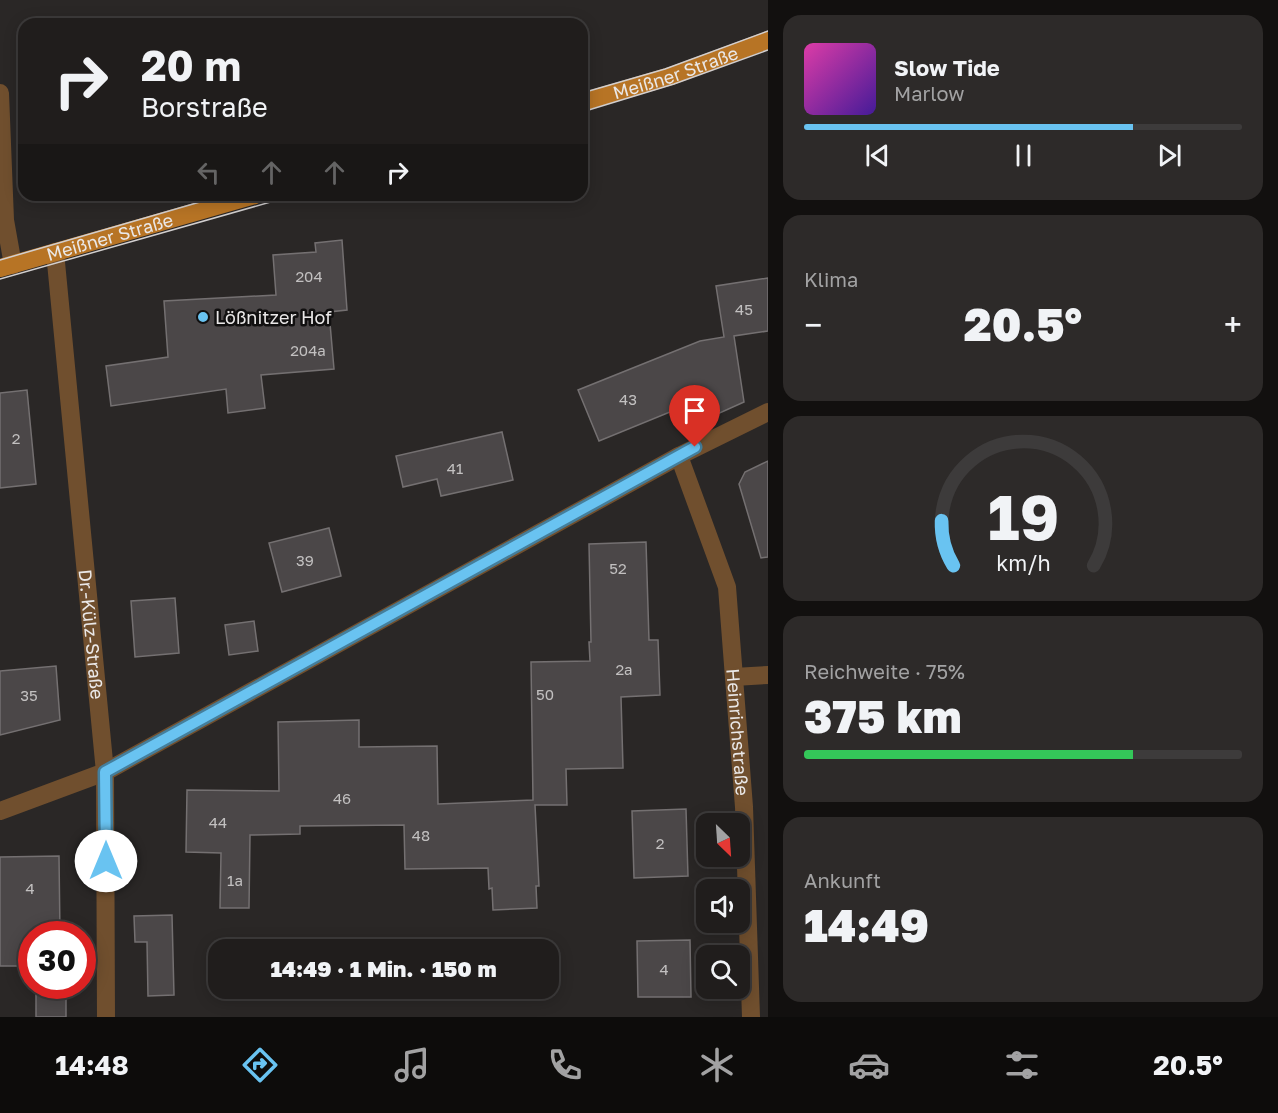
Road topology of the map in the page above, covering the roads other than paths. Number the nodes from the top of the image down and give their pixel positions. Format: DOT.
graph roads {
  1 [pos="768,40"];
  2 [pos="0,93"];
  3 [pos="588,100"];
  4 [pos="234,201"];
  5 [pos="55,252"];
  6 [pos="6,267"];
  7 [pos="768,412"];
  8 [pos="678,456"];
  9 [pos="768,675"];
  10 [pos="734,677"];
  11 [pos="105,772"];
  12 [pos="0,811"];
  13 [pos="106,1017"];
  14 [pos="750,1017"];
  1 -- 3 [label="main road, Meißner Straße"];
  2 -- 6 [label="street"];
  4 -- 5 [label="main road, Meißner Straße"];
  5 -- 6 [label="main road, Meißner Straße"];
  5 -- 11 [label="street, Dr.-Külz-Straße"];
  7 -- 8 [label="street"];
  8 -- 10 [label="street, Heinrichstraße"];
  8 -- 11 [label="street"];
  9 -- 10 [label="street"];
  10 -- 14 [label="street, Heinrichstraße"];
  11 -- 12 [label="street"];
  11 -- 13 [label="street, Dr.-Külz-Straße"];
}
